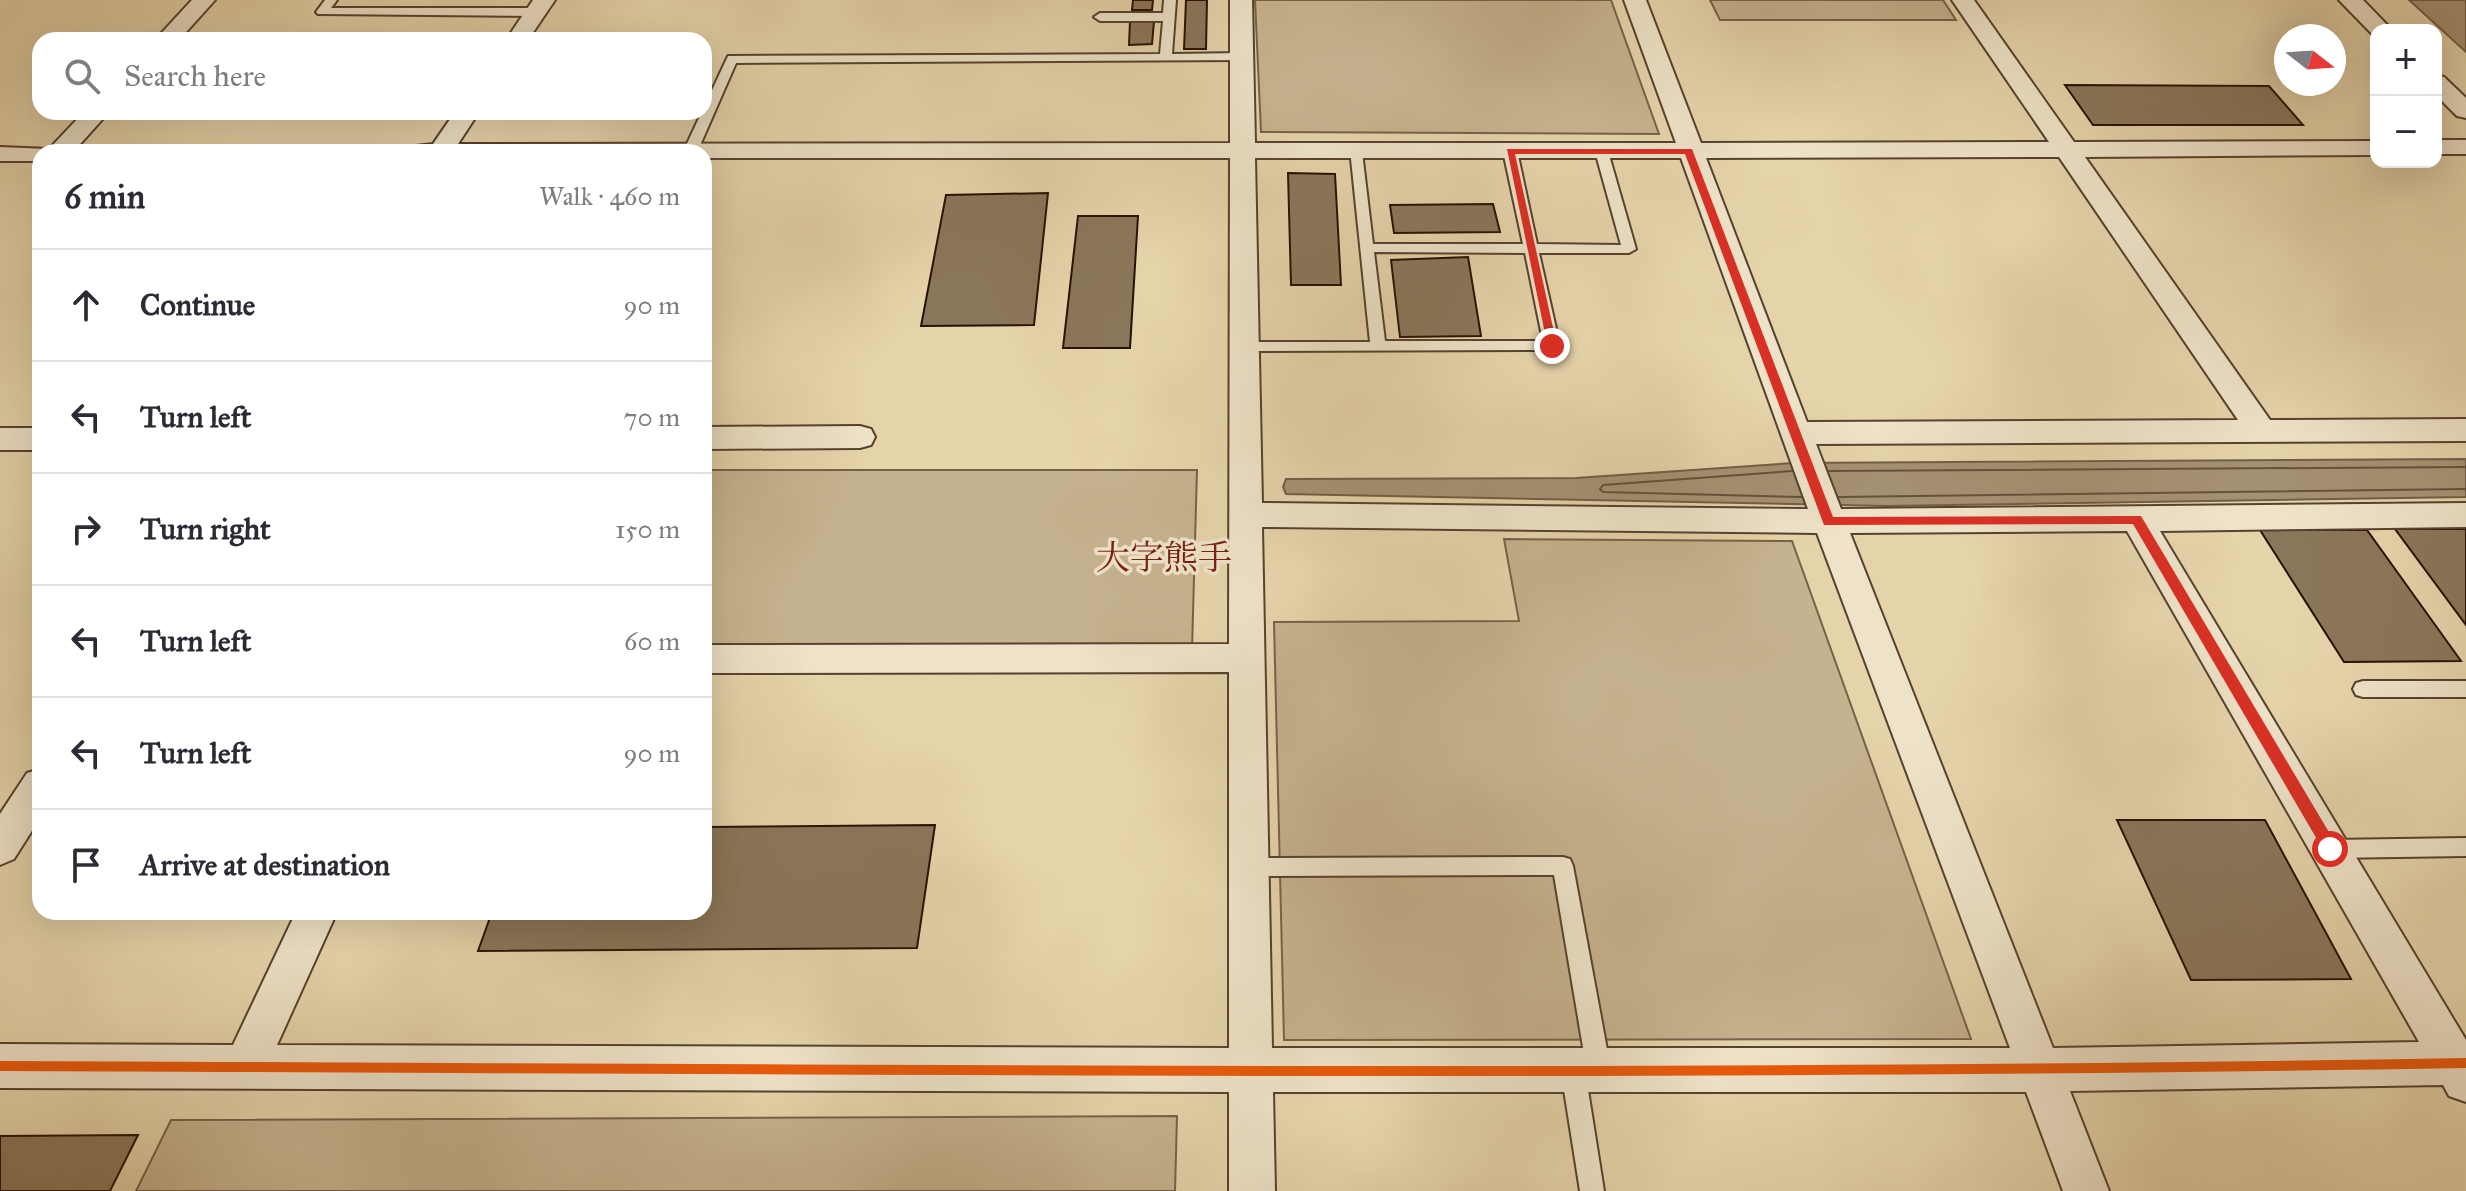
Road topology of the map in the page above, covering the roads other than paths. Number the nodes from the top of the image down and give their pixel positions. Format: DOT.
graph roads {
  1 [pos="204,0"];
  2 [pos="331,0"];
  3 [pos="1170,0"];
  4 [pos="1241,0"];
  5 [pos="1635,0"];
  6 [pos="1963,0"];
  7 [pos="2350,0"];
  8 [pos="540,6"];
  9 [pos="1100,17"];
  10 [pos="1169,17"];
  11 [pos="2375,24"];
  12 [pos="174,32"];
  13 [pos="522,32"];
  14 [pos="1242,57"];
  15 [pos="1166,58"];
  16 [pos="2442,88"];
  17 [pos="712,103"];
  18 [pos="2466,111"];
  19 [pos="89,120"];
  20 [pos="462,120"];
  21 [pos="705,120"];
  22 [pos="67,144"];
  23 [pos="445,144"];
  24 [pos="694,144"];
  25 [pos="2442,147"];
  26 [pos="2466,147"];
  27 [pos="2370,148"];
  28 [pos="712,150"];
  29 [pos="1244,150"];
  30 [pos="2066,150"];
  31 [pos="1510,151"];
  32 [pos="1602,151"];
  33 [pos="1689,151"];
  34 [pos="1355,152"];
  35 [pos="0,154"];
  36 [pos="32,154"];
  37 [pos="1366,248"];
  38 [pos="1530,248"];
  39 [pos="1244,347"];
  40 [pos="1378,347"];
  41 [pos="2466,430"];
  42 [pos="2263,433"];
  43 [pos="860,437"];
  44 [pos="712,438"];
  45 [pos="0,439"];
  46 [pos="32,439"];
  47 [pos="1801,447"];
  48 [pos="1247,515"];
  49 [pos="2466,515"];
  50 [pos="1828,518"];
  51 [pos="2136,519"];
  52 [pos="1246,658"];
  53 [pos="712,659"];
  54 [pos="2363,689"];
  55 [pos="2466,689"];
  56 [pos="32,797"];
  57 [pos="0,847"];
  58 [pos="2466,847"];
  59 [pos="2330,849"];
  60 [pos="1248,867"];
  61 [pos="313,920"];
  62 [pos="0,1066"];
  63 [pos="245,1067"];
  64 [pos="1250,1069"];
  65 [pos="2040,1070"];
  66 [pos="2462,1070"];
  67 [pos="1586,1071"];
  68 [pos="1252,1191"];
  69 [pos="1592,1191"];
  70 [pos="2086,1191"];
  1 -- 12 [label="street"];
  2 -- 8 [label="lane"];
  3 -- 10 [label="lane"];
  4 -- 14 [label="street"];
  5 -- 33 [label="street"];
  6 -- 30 [label="street"];
  7 -- 11 [label="street"];
  8 -- 13 [label="street"];
  9 -- 10 [label="lane"];
  10 -- 15 [label="lane"];
  14 -- 15 [label="lane"];
  14 -- 29 [label="street"];
  15 -- 17 [label="lane"];
  16 -- 18 [label="street"];
  19 -- 22 [label="street"];
  20 -- 23 [label="street"];
  21 -- 24 [label="lane"];
  25 -- 26 [label="street"];
  27 -- 30 [label="street"];
  28 -- 29 [label="street"];
  29 -- 34 [label="street"];
  29 -- 39 [label="street"];
  30 -- 33 [label="street"];
  30 -- 42 [label="street"];
  31 -- 32 [label="street"];
  31 -- 34 [label="street"];
  31 -- 38 [label="lane"];
  32 -- 33 [label="street"];
  32 -- 38 [label="lane"];
  33 -- 47 [label="street"];
  34 -- 37 [label="lane"];
  35 -- 36 [label="street"];
  37 -- 38 [label="lane"];
  37 -- 40 [label="lane"];
  38 -- 40 [label="lane"];
  39 -- 40 [label="lane"];
  39 -- 48 [label="street"];
  41 -- 42 [label="street"];
  42 -- 47 [label="street"];
  43 -- 44 [label="street"];
  45 -- 46 [label="street"];
  47 -- 50 [label="street"];
  48 -- 50 [label="street"];
  48 -- 52 [label="street"];
  49 -- 51 [label="street"];
  50 -- 51 [label="street"];
  50 -- 65 [label="street"];
  51 -- 59 [label="street"];
  52 -- 53 [label="street"];
  52 -- 60 [label="street"];
  54 -- 55 [label="lane"];
  56 -- 57 [label="street"];
  58 -- 59 [label="lane"];
  59 -- 66 [label="street"];
  60 -- 64 [label="street"];
  60 -- 67 [label="lane"];
  61 -- 63 [label="street"];
  62 -- 63 [label="street"];
  63 -- 64 [label="street"];
  64 -- 67 [label="street"];
  64 -- 68 [label="street"];
  65 -- 66 [label="street"];
  65 -- 67 [label="street"];
  65 -- 70 [label="street"];
  67 -- 69 [label="lane"];
}
